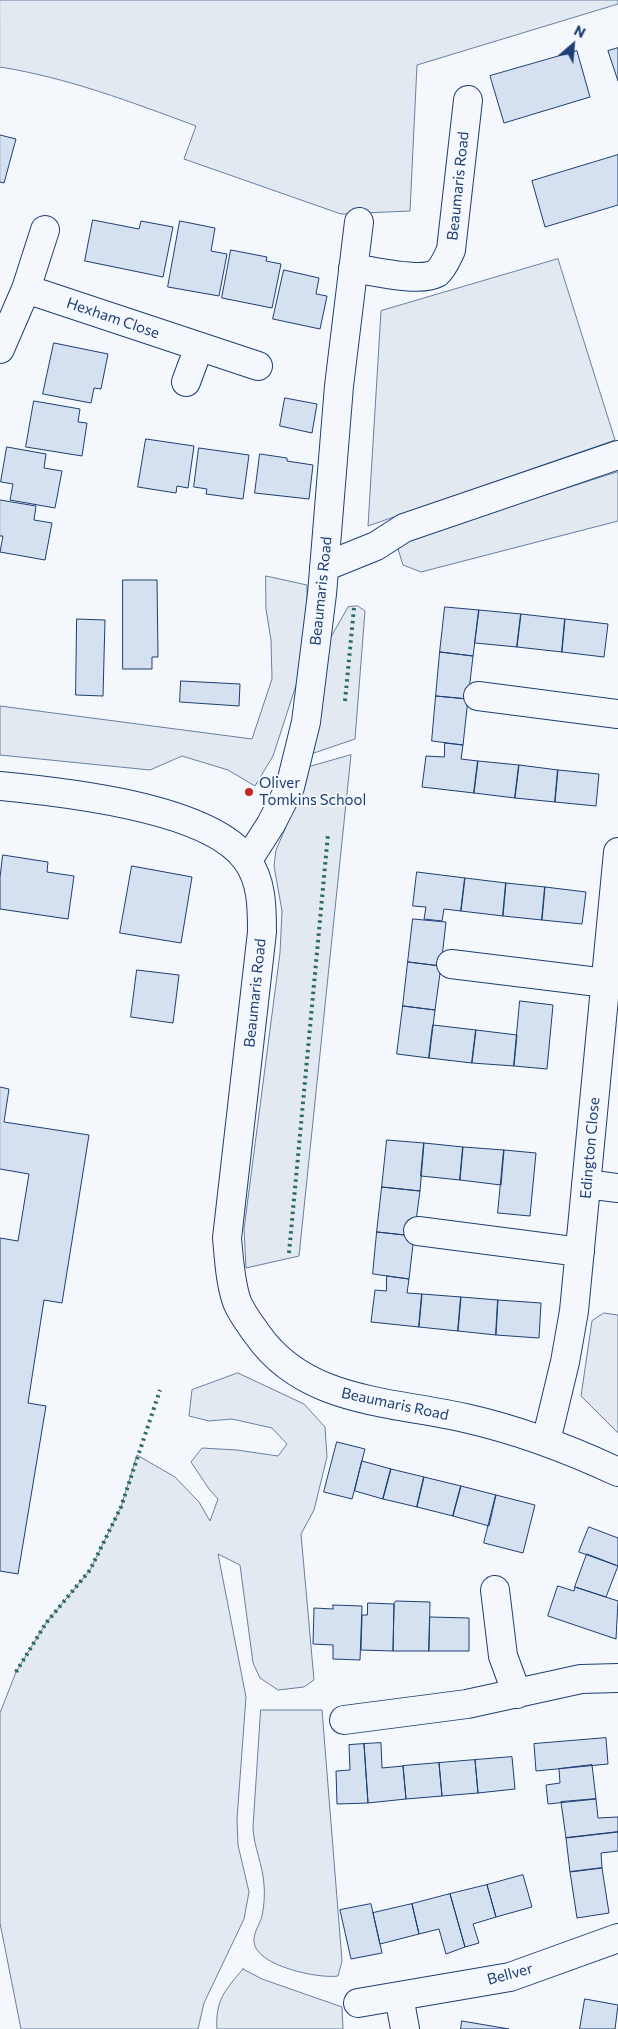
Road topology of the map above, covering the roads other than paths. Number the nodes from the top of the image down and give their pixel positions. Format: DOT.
graph roads {
  1 [pos="468,100"];
  2 [pos="359,222"];
  3 [pos="45,230"];
  4 [pos="353,268"];
  5 [pos="26,289"];
  6 [pos="199,347"];
  7 [pos="0,349"];
  8 [pos="258,366"];
  9 [pos="186,382"];
  10 [pos="618,454"];
  11 [pos="324,567"];
  12 [pos="478,696"];
  13 [pos="618,714"];
  14 [pos="0,786"];
  15 [pos="618,852"];
  16 [pos="248,860"];
  17 [pos="451,964"];
  18 [pos="606,983"];
  19 [pos="586,1184"];
  20 [pos="618,1188"];
  21 [pos="418,1232"];
  22 [pos="580,1252"];
  23 [pos="546,1441"];
  24 [pos="618,1472"];
  25 [pos="495,1590"];
  26 [pos="618,1678"];
  27 [pos="517,1694"];
  28 [pos="344,1720"];
  29 [pos="618,1938"];
  30 [pos="398,1996"];
  31 [pos="358,2003"];
  32 [pos="405,2029"];
  1 -- 4 [label="street, Beaumaris Road"];
  2 -- 4 [label="street, Beaumaris Road"];
  3 -- 5 [label="street"];
  4 -- 11 [label="street, Beaumaris Road"];
  5 -- 6 [label="street, Hexham Close"];
  5 -- 7 [label="street"];
  6 -- 8 [label="street, Hexham Close"];
  6 -- 9 [label="street"];
  10 -- 11 [label="street"];
  11 -- 16 [label="street, Beaumaris Road"];
  12 -- 13 [label="street"];
  14 -- 16 [label="street"];
  15 -- 18 [label="street, Edington Close"];
  16 -- 23 [label="street, Beaumaris Road"];
  17 -- 18 [label="street"];
  18 -- 19 [label="street, Edington Close"];
  19 -- 20 [label="street"];
  19 -- 22 [label="street, Edington Close"];
  21 -- 22 [label="street"];
  22 -- 23 [label="street, Edington Close"];
  23 -- 24 [label="street, Beaumaris Road"];
  25 -- 27 [label="street"];
  26 -- 27 [label="street"];
  27 -- 28 [label="street"];
  29 -- 30 [label="street, Bellver"];
  30 -- 31 [label="street, Bellver"];
  30 -- 32 [label="street"];
}
